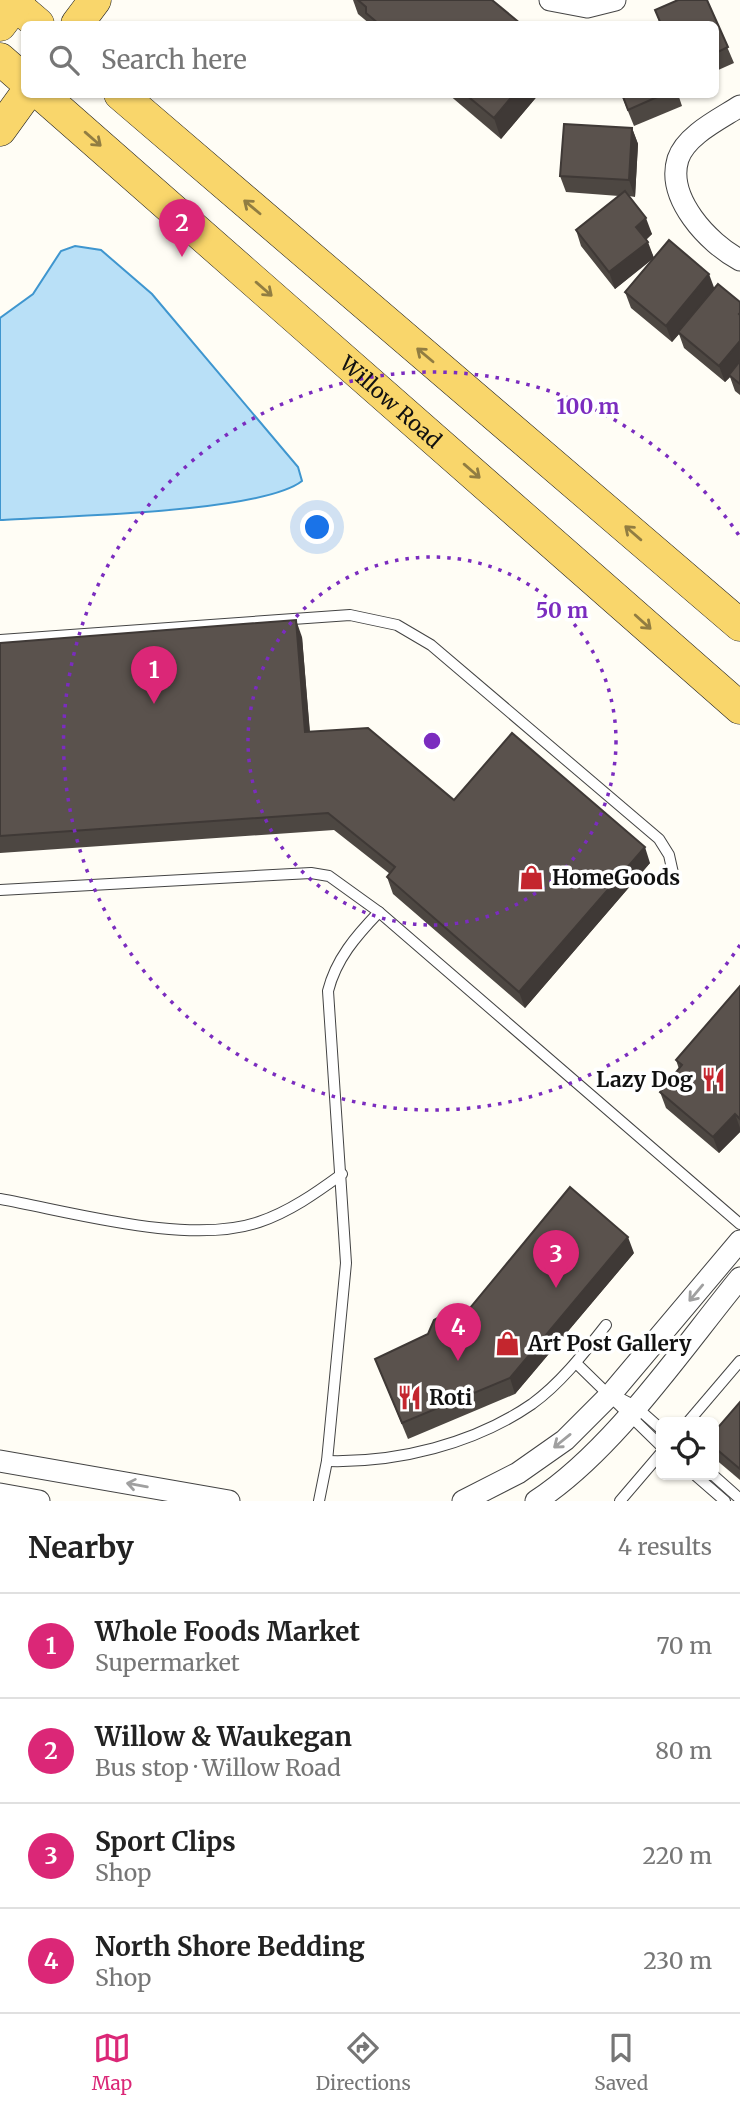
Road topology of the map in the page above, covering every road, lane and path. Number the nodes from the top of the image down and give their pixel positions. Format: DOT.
graph roads {
  1 [pos="95,0"];
  2 [pos="550,0"];
  3 [pos="615,0"];
  4 [pos="79,21"];
  5 [pos="0,60"];
  6 [pos="21,78"];
  7 [pos="23,98"];
  8 [pos="46,98"];
  9 [pos="125,98"];
  10 [pos="740,106"];
  11 [pos="0,130"];
  12 [pos="740,260"];
  13 [pos="740,625"];
  14 [pos="0,640"];
  15 [pos="740,708"];
  16 [pos="675,882"];
  17 [pos="0,890"];
  18 [pos="379,912"];
  19 [pos="342,1174"];
  20 [pos="0,1199"];
  21 [pos="740,1224"];
  22 [pos="740,1241"];
  23 [pos="740,1278"];
  24 [pos="606,1325"];
  25 [pos="740,1361"];
  26 [pos="576,1363"];
  27 [pos="611,1394"];
  28 [pos="631,1411"];
  29 [pos="692,1417"];
  30 [pos="656,1426"];
  31 [pos="656,1440"];
  32 [pos="656,1459"];
  33 [pos="0,1461"];
  34 [pos="327,1461"];
  35 [pos="701,1480"];
  36 [pos="719,1480"];
  37 [pos="0,1494"];
  38 [pos="740,1499"];
  39 [pos="39,1501"];
  40 [pos="229,1501"];
  41 [pos="318,1501"];
  42 [pos="463,1501"];
  43 [pos="536,1501"];
  44 [pos="621,1501"];
  45 [pos="725,1501"];
  1 -- 4 [label="main road"];
  2 -- 3 [label="street"];
  5 -- 6 [label="main road"];
  7 -- 11 [label="main road"];
  8 -- 15 [label="main road, Willow Road, one-way"];
  13 -- 9 [label="main road, one-way"];
  10 -- 12 [label="street"];
  14 -- 16 [label="lane"];
  17 -- 18 [label="lane"];
  18 -- 19 [label="lane"];
  18 -- 21 [label="lane"];
  19 -- 20 [label="lane"];
  19 -- 34 [label="lane"];
  22 -- 27 [label="street, one-way"];
  23 -- 28 [label="street"];
  24 -- 26 [label="lane"];
  25 -- 29 [label="lane"];
  26 -- 27 [label="lane"];
  26 -- 34 [label="lane"];
  27 -- 28 [label="lane"];
  27 -- 42 [label="street, one-way"];
  28 -- 30 [label="lane"];
  28 -- 31 [label="lane"];
  28 -- 43 [label="street"];
  32 -- 44 [label="lane"];
  40 -- 33 [label="street, one-way"];
  34 -- 41 [label="lane"];
  35 -- 45 [label="lane"];
  36 -- 38 [label="lane"];
  37 -- 39 [label="street"];
}
